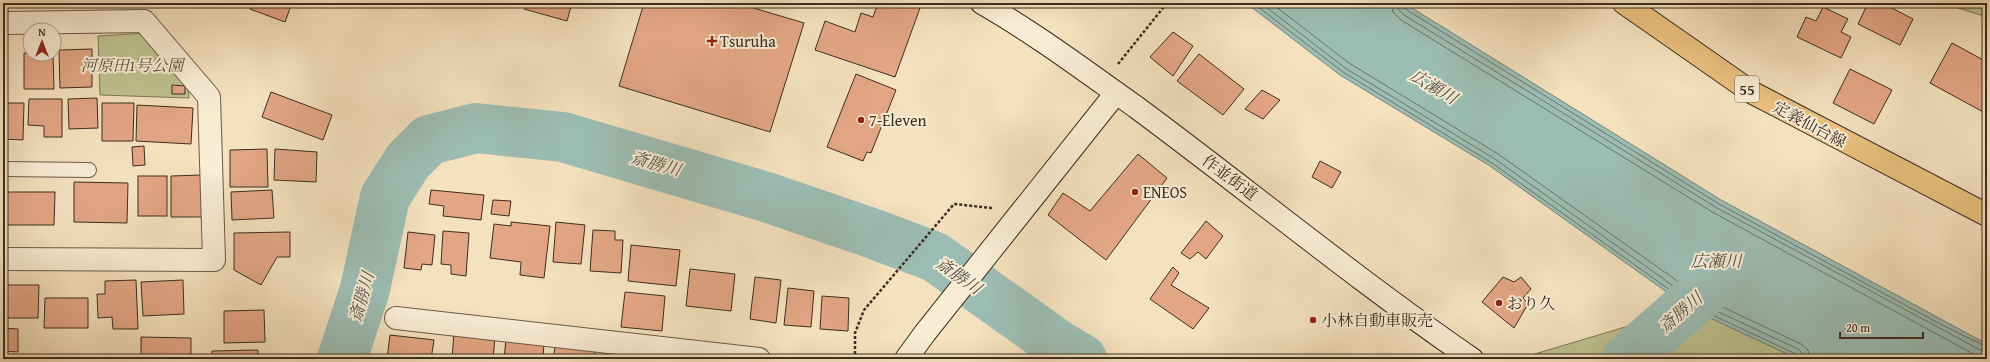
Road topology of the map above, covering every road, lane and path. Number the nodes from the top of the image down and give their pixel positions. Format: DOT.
graph roads {
  1 [pos="982,3"];
  2 [pos="1167,3"];
  3 [pos="1624,3"];
  4 [pos="3,23"];
  5 [pos="1117,65"];
  6 [pos="1116,93"];
  7 [pos="3,169"];
  8 [pos="89,170"];
  9 [pos="995,208"];
  10 [pos="1987,215"];
  11 [pos="3,259"];
  12 [pos="396,318"];
  13 [pos="759,359"];
  14 [pos="855,359"];
  15 [pos="906,359"];
  16 [pos="1472,359"];
  1 -- 6 [label="street, 作並街道"];
  2 -- 5 [label="path"];
  3 -- 10 [label="main road, 定義仙台線 / 55"];
  4 -- 11 [label="street"];
  6 -- 15 [label="street"];
  6 -- 16 [label="street, 作並街道"];
  7 -- 8 [label="lane"];
  9 -- 14 [label="path"];
  12 -- 13 [label="street"];
}
